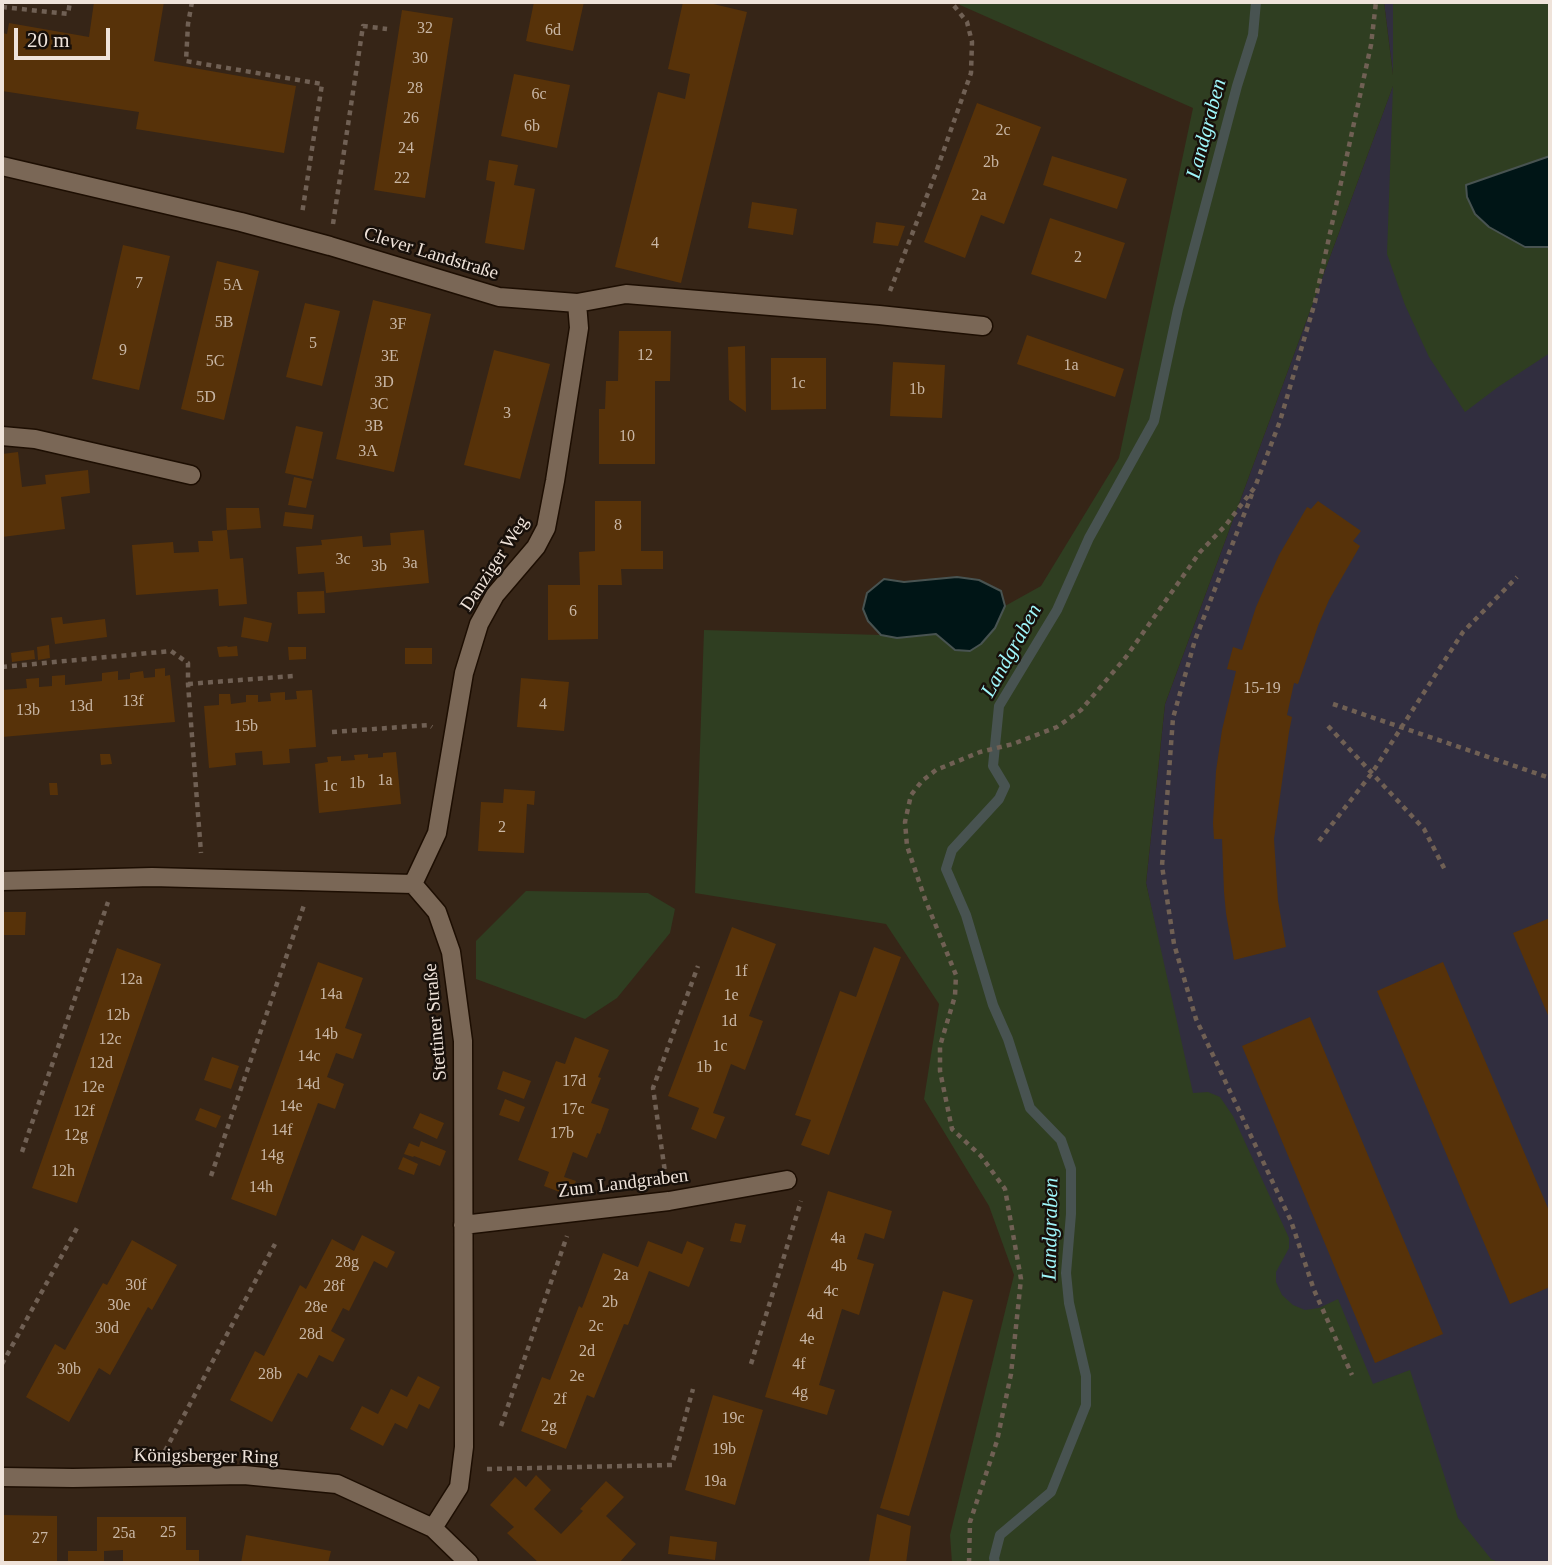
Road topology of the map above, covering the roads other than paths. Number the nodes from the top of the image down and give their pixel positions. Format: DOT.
graph roads {
  1 [pos="2,166"];
  2 [pos="577,303"];
  3 [pos="983,326"];
  4 [pos="2,436"];
  5 [pos="191,475"];
  6 [pos="2,881"];
  7 [pos="413,884"];
  8 [pos="787,1180"];
  9 [pos="463,1225"];
  10 [pos="2,1477"];
  11 [pos="433,1528"];
  12 [pos="469,1563"];
  1 -- 2 [label="street, Clever Landstraße"];
  2 -- 3 [label="street, Clever Landstraße"];
  2 -- 7 [label="street, Danziger Weg"];
  4 -- 5 [label="street"];
  6 -- 7 [label="street"];
  7 -- 9 [label="street, Stettiner Straße"];
  8 -- 9 [label="street, Zum Landgraben"];
  9 -- 11 [label="street, Stettiner Straße"];
  10 -- 11 [label="street, Königsberger Ring"];
  11 -- 12 [label="street, Königsberger Ring"];
}
